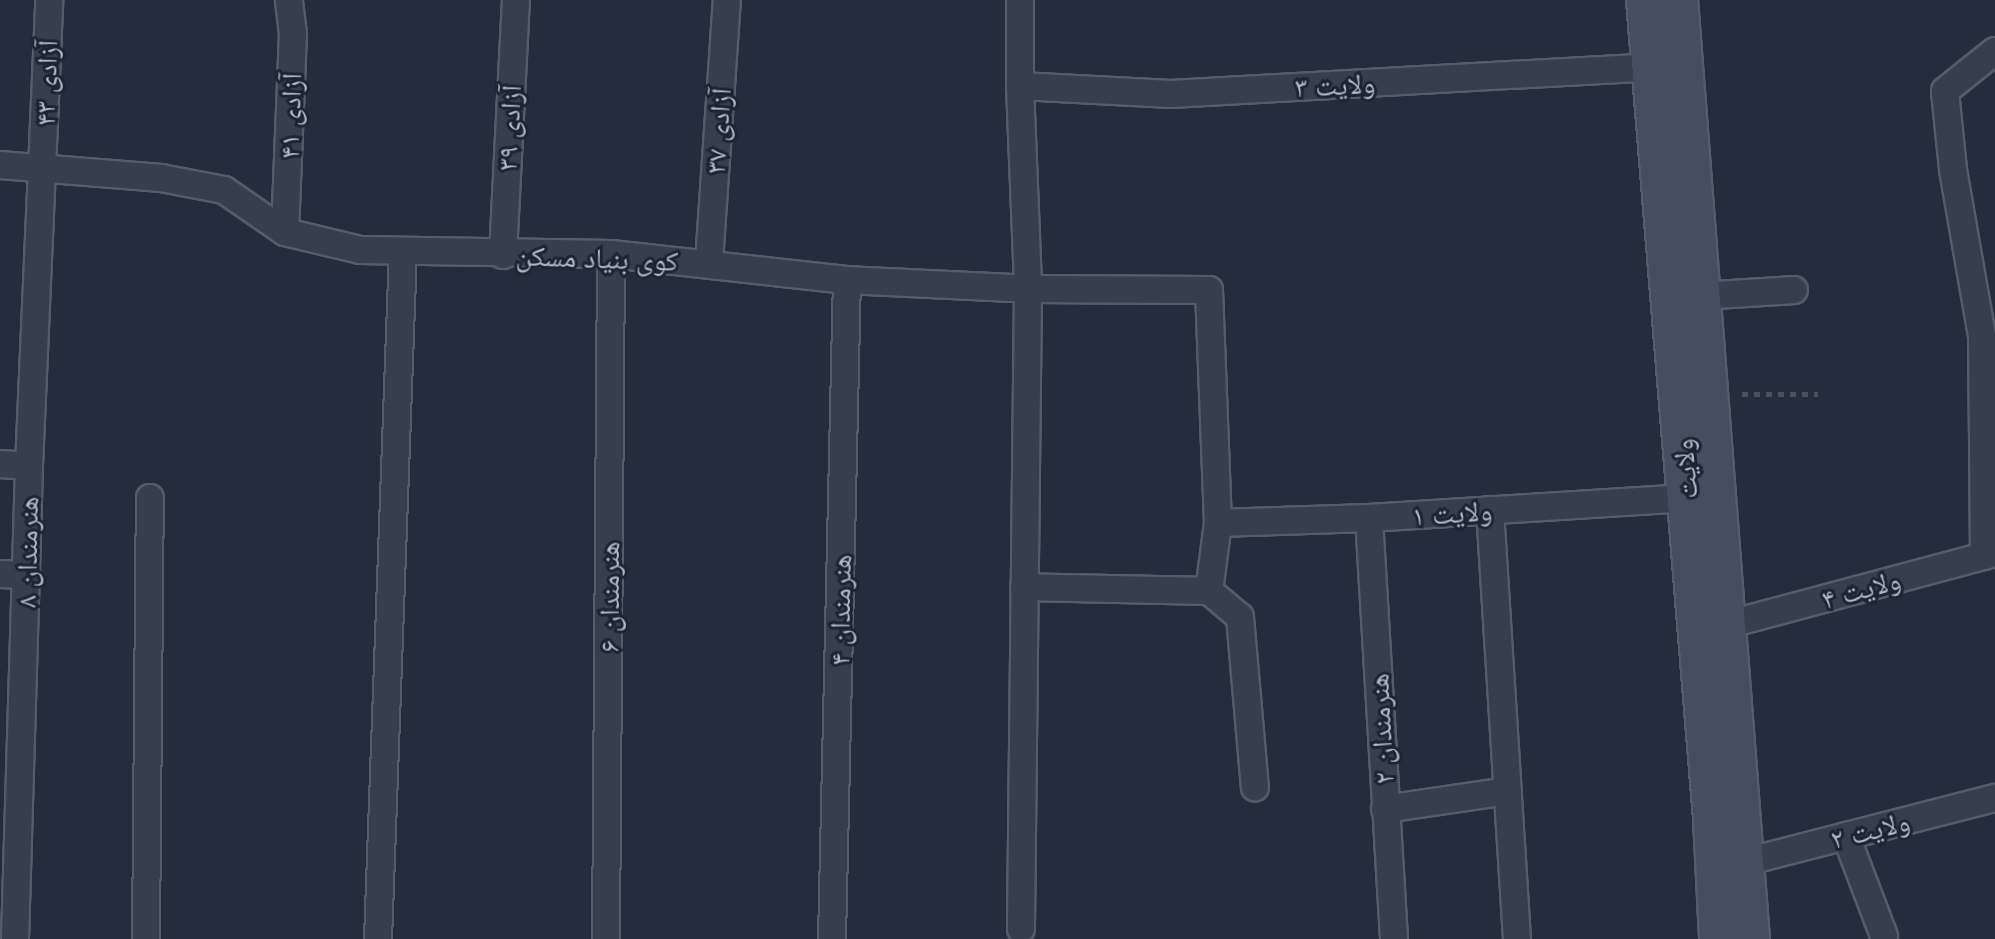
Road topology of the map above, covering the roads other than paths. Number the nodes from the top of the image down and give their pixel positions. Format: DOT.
graph roads {
  1 [pos="49,0"];
  2 [pos="289,0"];
  3 [pos="516,0"];
  4 [pos="727,0"];
  5 [pos="1020,0"];
  6 [pos="1646,0"];
  7 [pos="1678,0"];
  8 [pos="1995,51"];
  9 [pos="1651,67"];
  10 [pos="1020,86"];
  11 [pos="0,165"];
  12 [pos="43,166"];
  13 [pos="285,232"];
  14 [pos="403,252"];
  15 [pos="611,254"];
  16 [pos="503,255"];
  17 [pos="709,262"];
  18 [pos="847,280"];
  19 [pos="1028,289"];
  20 [pos="1794,290"];
  21 [pos="1701,296"];
  22 [pos="0,464"];
  23 [pos="29,466"];
  24 [pos="150,498"];
  25 [pos="1687,498"];
  26 [pos="1490,510"];
  27 [pos="1369,518"];
  28 [pos="1218,523"];
  29 [pos="1989,554"];
  30 [pos="0,574"];
  31 [pos="27,575"];
  32 [pos="1024,587"];
  33 [pos="1209,591"];
  34 [pos="1726,625"];
  35 [pos="12,731"];
  36 [pos="1255,787"];
  37 [pos="1508,791"];
  38 [pos="1995,798"];
  39 [pos="1385,809"];
  40 [pos="1846,836"];
  41 [pos="1745,862"];
  42 [pos="1021,929"];
  43 [pos="1884,936"];
  44 [pos="15,939"];
  45 [pos="146,939"];
  46 [pos="378,939"];
  47 [pos="606,939"];
  48 [pos="832,939"];
  49 [pos="1394,939"];
  50 [pos="1517,939"];
  51 [pos="1719,939"];
  52 [pos="1750,939"];
  1 -- 12 [label="street, آزادی ۴۳"];
  2 -- 13 [label="street, آزادی ۴۱"];
  3 -- 16 [label="street, آزادی ۳۹"];
  4 -- 17 [label="street, آزادی ۳۷"];
  5 -- 10 [label="street"];
  6 -- 9 [label="main road, ولایت"];
  7 -- 21 [label="main road, ولایت"];
  8 -- 29 [label="street"];
  9 -- 10 [label="street, ولایت ۳"];
  9 -- 25 [label="main road, ولایت"];
  10 -- 19 [label="street"];
  11 -- 12 [label="street, کوی بنیاد مسکن"];
  12 -- 13 [label="street, کوی بنیاد مسکن"];
  12 -- 23 [label="street, هنرمندان ۸"];
  13 -- 14 [label="street, کوی بنیاد مسکن"];
  14 -- 16 [label="street, کوی بنیاد مسکن"];
  14 -- 46 [label="street"];
  15 -- 16 [label="street, کوی بنیاد مسکن"];
  15 -- 17 [label="street, کوی بنیاد مسکن"];
  15 -- 47 [label="street, هنرمندان ۶"];
  17 -- 18 [label="street, کوی بنیاد مسکن"];
  18 -- 19 [label="street, کوی بنیاد مسکن"];
  18 -- 48 [label="street, هنرمندان ۴"];
  19 -- 28 [label="street, کوی بنیاد مسکن"];
  19 -- 32 [label="street"];
  20 -- 21 [label="street"];
  21 -- 34 [label="main road, ولایت"];
  22 -- 23 [label="street"];
  23 -- 31 [label="street, هنرمندان ۸"];
  24 -- 45 [label="street"];
  25 -- 26 [label="street, ولایت ۱"];
  25 -- 51 [label="main road, ولایت"];
  26 -- 27 [label="street, ولایت ۱"];
  26 -- 37 [label="street"];
  27 -- 28 [label="street, ولایت ۱"];
  27 -- 39 [label="street, هنرمندان ۲"];
  28 -- 33 [label="street"];
  29 -- 34 [label="street, ولایت ۴"];
  30 -- 31 [label="street"];
  31 -- 35 [label="street, هنرمندان ۸"];
  32 -- 33 [label="street"];
  32 -- 42 [label="street"];
  33 -- 36 [label="street"];
  34 -- 41 [label="main road, ولایت"];
  35 -- 44 [label="street, هنرمندان ۸"];
  37 -- 39 [label="street"];
  37 -- 50 [label="street"];
  38 -- 40 [label="street, ولایت ۲"];
  39 -- 49 [label="street, هنرمندان ۲"];
  40 -- 41 [label="street, ولایت ۲"];
  40 -- 43 [label="street"];
  41 -- 52 [label="main road, ولایت"];
}
